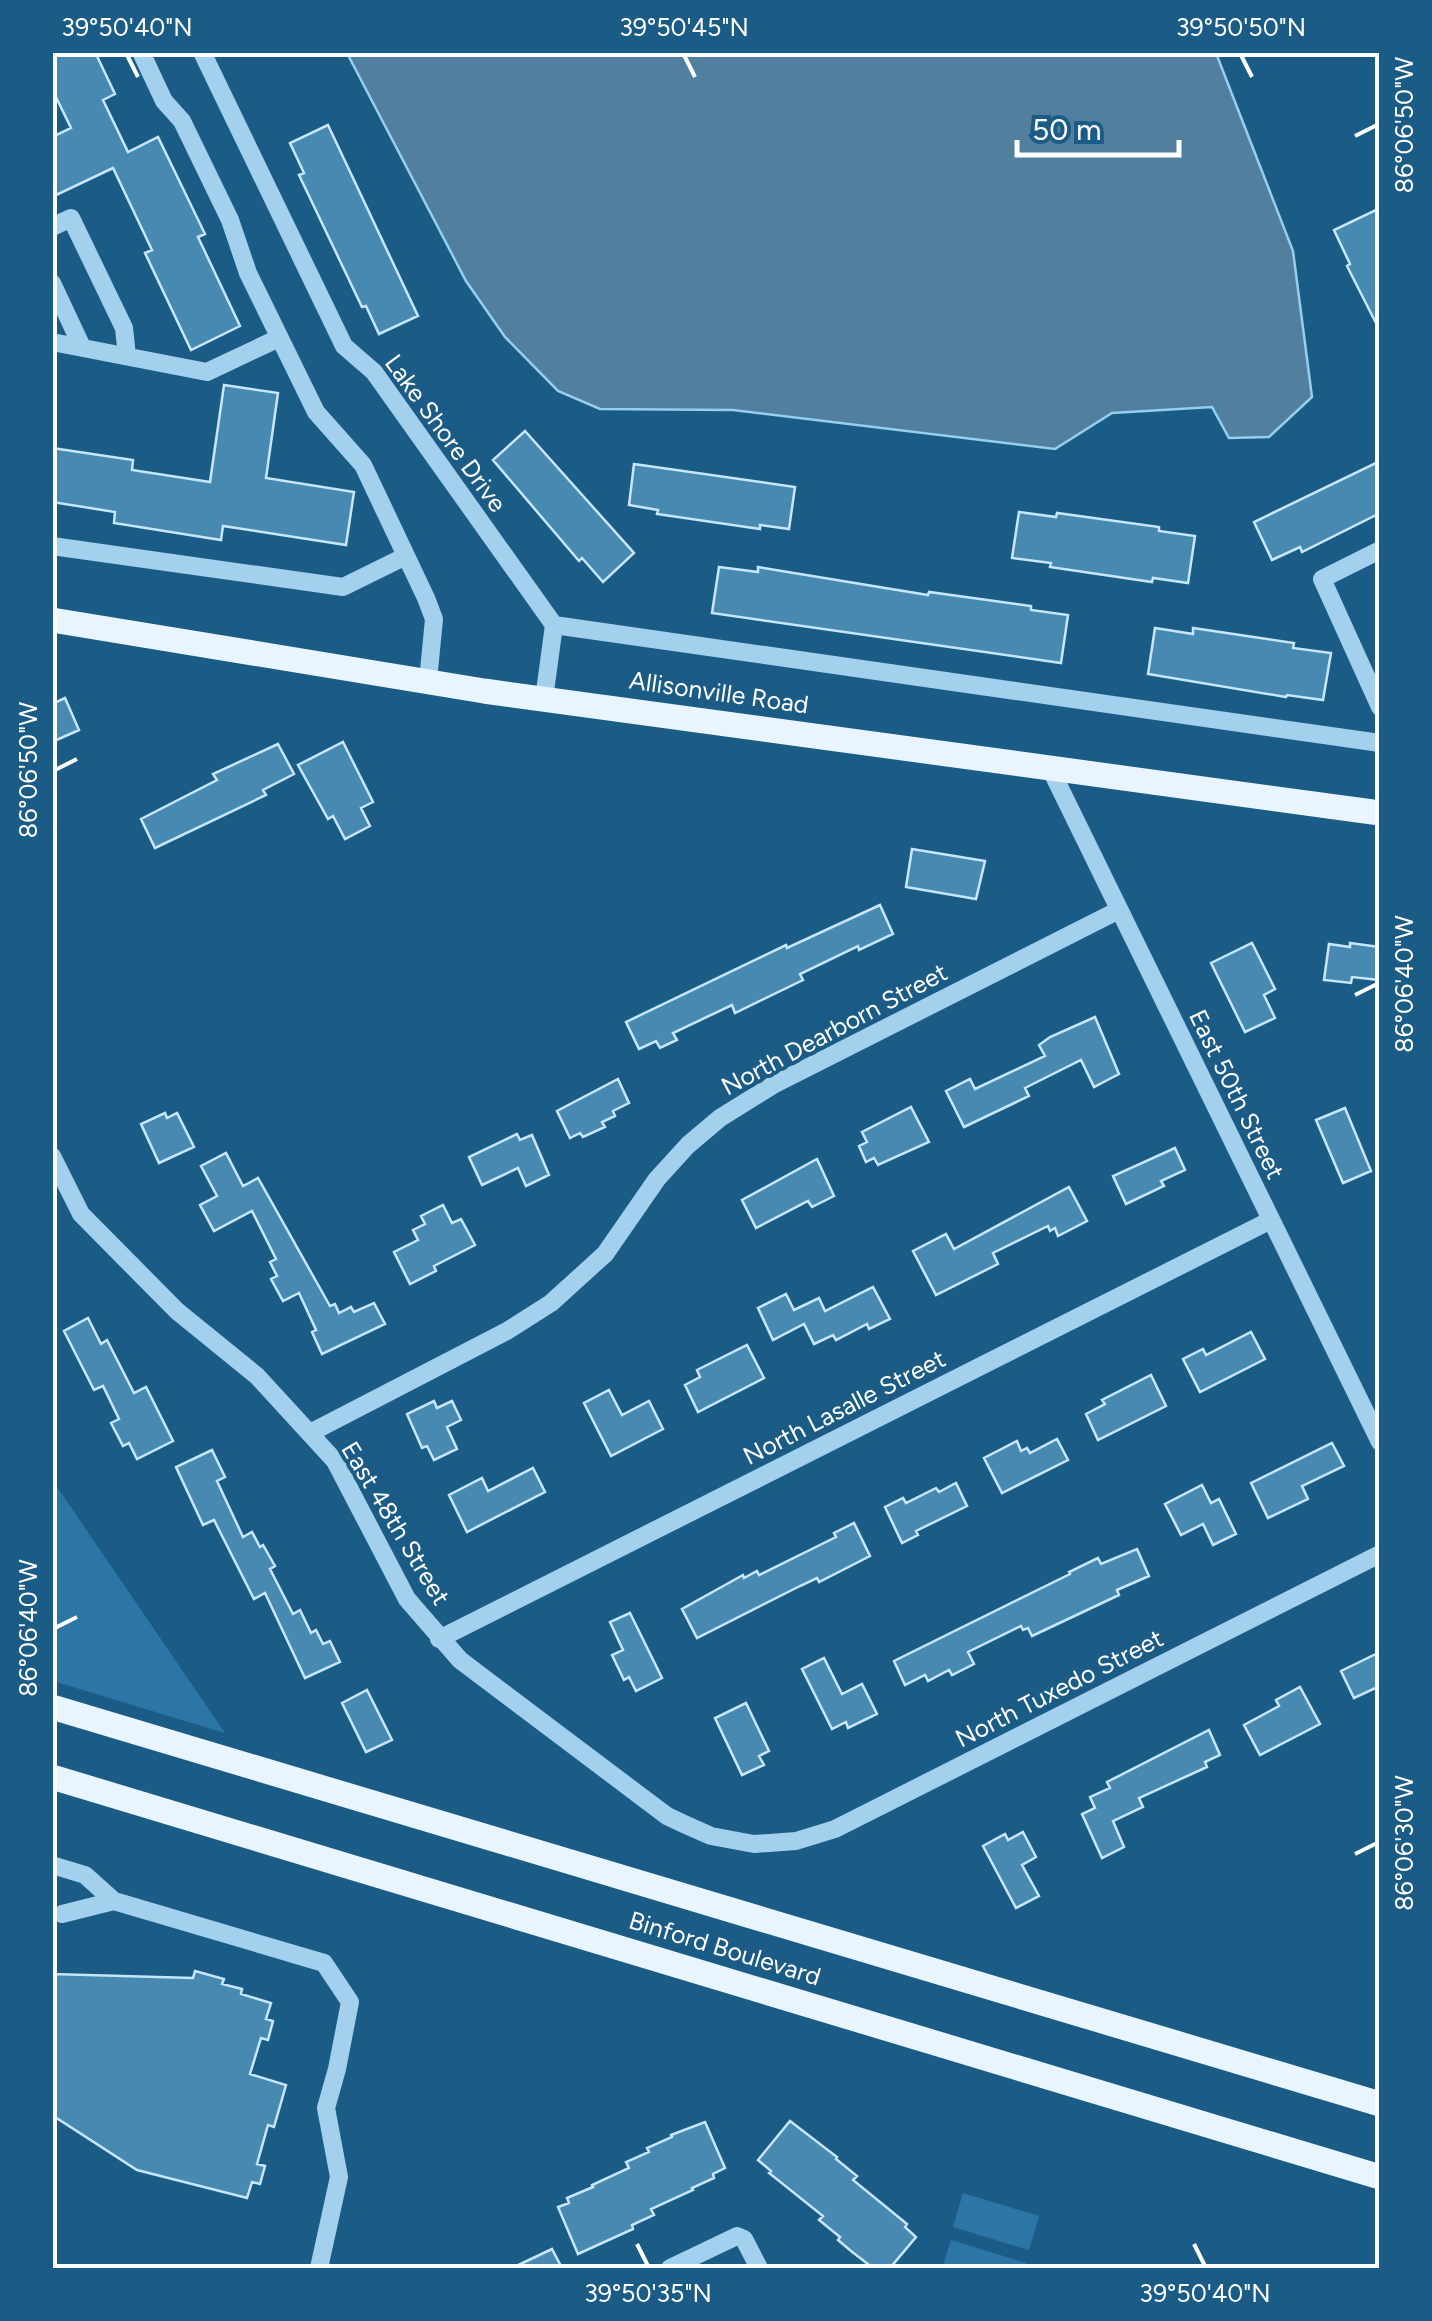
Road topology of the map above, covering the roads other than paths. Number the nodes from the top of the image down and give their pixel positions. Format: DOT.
graph roads {
  1 [pos="141,52"];
  2 [pos="202,52"];
  3 [pos="52,227"];
  4 [pos="52,283"];
  5 [pos="279,338"];
  6 [pos="52,342"];
  7 [pos="82,347"];
  8 [pos="127,356"];
  9 [pos="52,546"];
  10 [pos="1380,550"];
  11 [pos="406,556"];
  12 [pos="52,620"];
  13 [pos="554,624"];
  14 [pos="428,681"];
  15 [pos="544,698"];
  16 [pos="1380,707"];
  17 [pos="1380,744"];
  18 [pos="1050,768"];
  19 [pos="1380,813"];
  20 [pos="1119,910"];
  21 [pos="52,1156"];
  22 [pos="1271,1220"];
  23 [pos="310,1433"];
  24 [pos="1380,1442"];
  25 [pos="1380,1554"];
  26 [pos="439,1639"];
  27 [pos="52,1707"];
  28 [pos="52,1777"];
  29 [pos="754,1844"];
  30 [pos="52,1865"];
  31 [pos="114,1901"];
  32 [pos="62,1914"];
  33 [pos="1380,2104"];
  34 [pos="1380,2177"];
  35 [pos="318,2268"];
  36 [pos="670,2268"];
  37 [pos="759,2268"];
  1 -- 5 [label="street"];
  2 -- 13 [label="street, Lake Shore Drive"];
  3 -- 8 [label="street"];
  4 -- 7 [label="street"];
  5 -- 8 [label="street"];
  5 -- 11 [label="street"];
  6 -- 7 [label="street"];
  7 -- 8 [label="street"];
  9 -- 11 [label="street"];
  10 -- 16 [label="street"];
  11 -- 14 [label="street"];
  12 -- 14 [label="main road, Allisonville Road"];
  13 -- 15 [label="street"];
  13 -- 17 [label="street"];
  14 -- 15 [label="main road, Allisonville Road"];
  15 -- 18 [label="main road, Allisonville Road"];
  18 -- 19 [label="main road, Allisonville Road"];
  18 -- 20 [label="street, East 50th Street"];
  20 -- 22 [label="street, East 50th Street"];
  20 -- 23 [label="street, North Dearborn Street"];
  21 -- 23 [label="street, East 48th Street"];
  22 -- 24 [label="street, East 50th Street"];
  22 -- 26 [label="street, North Lasalle Street"];
  23 -- 26 [label="street, East 48th Street"];
  25 -- 29 [label="street, North Tuxedo Street"];
  26 -- 29 [label="street, East 48th Street"];
  27 -- 33 [label="main road, Binford Boulevard"];
  28 -- 34 [label="main road, Binford Boulevard"];
  30 -- 31 [label="street"];
  31 -- 32 [label="street"];
  31 -- 35 [label="street"];
  36 -- 37 [label="street"];
}
